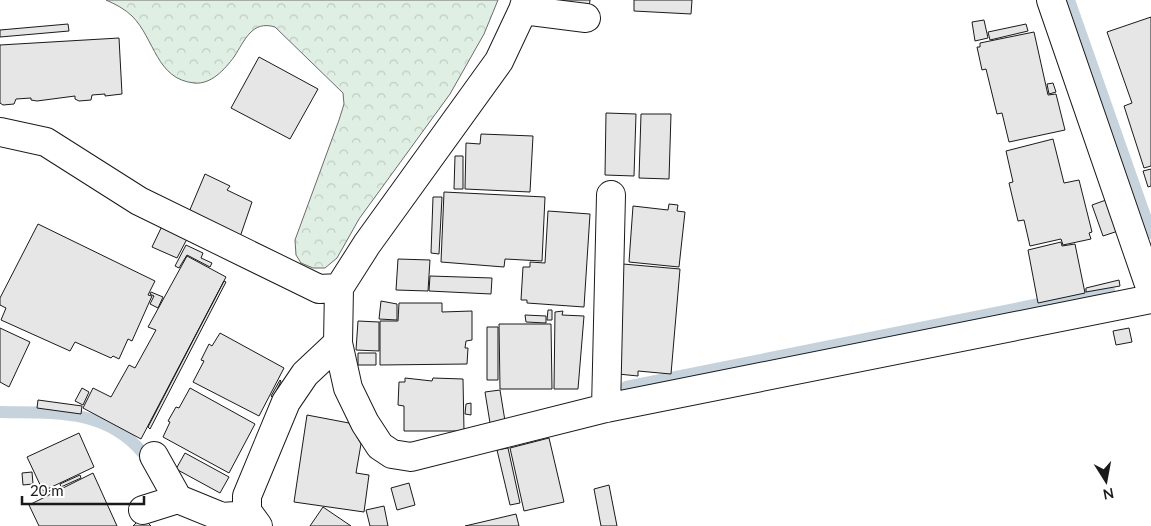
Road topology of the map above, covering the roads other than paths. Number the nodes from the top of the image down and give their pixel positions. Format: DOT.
graph roads {
  1 [pos="1051,0"];
  2 [pos="525,5"];
  3 [pos="586,18"];
  4 [pos="0,132"];
  5 [pos="611,196"];
  6 [pos="339,288"];
  7 [pos="1151,290"];
  8 [pos="1151,299"];
  9 [pos="338,344"];
  10 [pos="606,408"];
  11 [pos="154,456"];
  12 [pos="178,499"];
  13 [pos="143,510"];
  14 [pos="250,522"];
  1 -- 7 [label="street"];
  2 -- 3 [label="street"];
  2 -- 6 [label="street"];
  4 -- 6 [label="street"];
  5 -- 10 [label="street"];
  6 -- 9 [label="street"];
  8 -- 10 [label="street"];
  9 -- 10 [label="street"];
  9 -- 14 [label="street"];
  11 -- 12 [label="street"];
  12 -- 13 [label="street"];
  12 -- 14 [label="street"];
}
